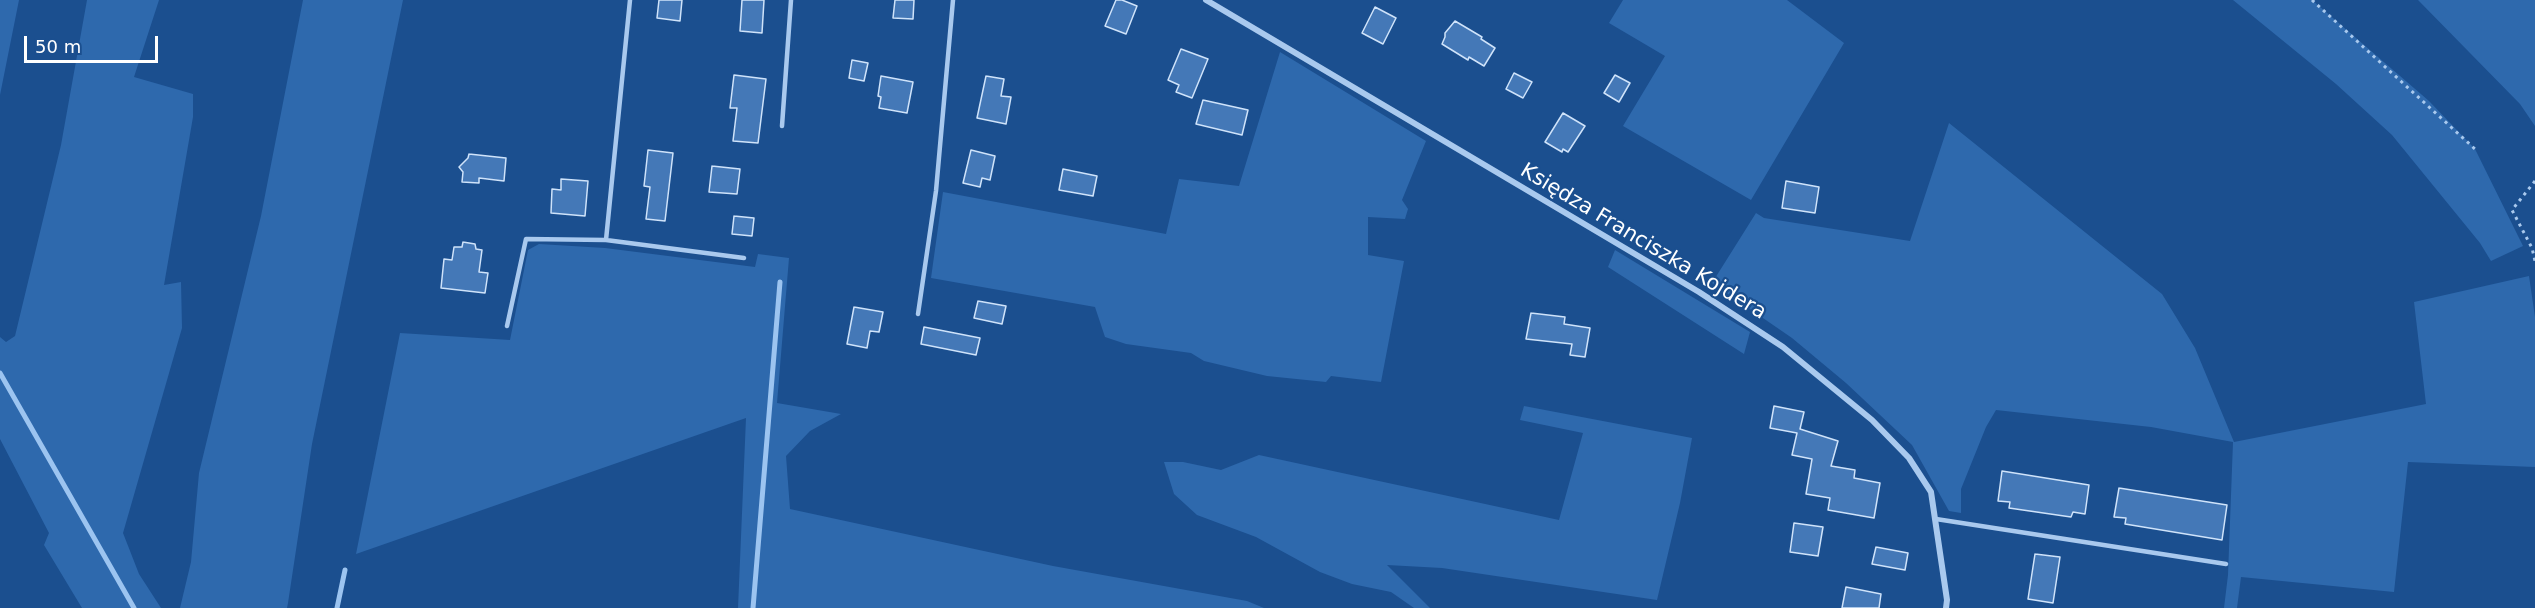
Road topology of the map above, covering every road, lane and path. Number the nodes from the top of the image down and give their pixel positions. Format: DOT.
graph roads {
  1 [pos="630,0"];
  2 [pos="791,0"];
  3 [pos="953,0"];
  4 [pos="1206,0"];
  5 [pos="2312,0"];
  6 [pos="782,126"];
  7 [pos="2475,149"];
  8 [pos="2535,181"];
  9 [pos="606,240"];
  10 [pos="744,258"];
  11 [pos="2535,261"];
  12 [pos="918,314"];
  13 [pos="507,326"];
  14 [pos="1936,519"];
  15 [pos="2226,564"];
  16 [pos="1946,608"];
  1 -- 9 [label="lane"];
  2 -- 6 [label="lane"];
  3 -- 12 [label="lane"];
  4 -- 14 [label="street, Księdza Franciszka Kojdera"];
  5 -- 7 [label="path"];
  8 -- 11 [label="path"];
  9 -- 10 [label="lane"];
  9 -- 13 [label="lane"];
  14 -- 15 [label="lane"];
  14 -- 16 [label="street, Księdza Franciszka Kojdera"];
}
